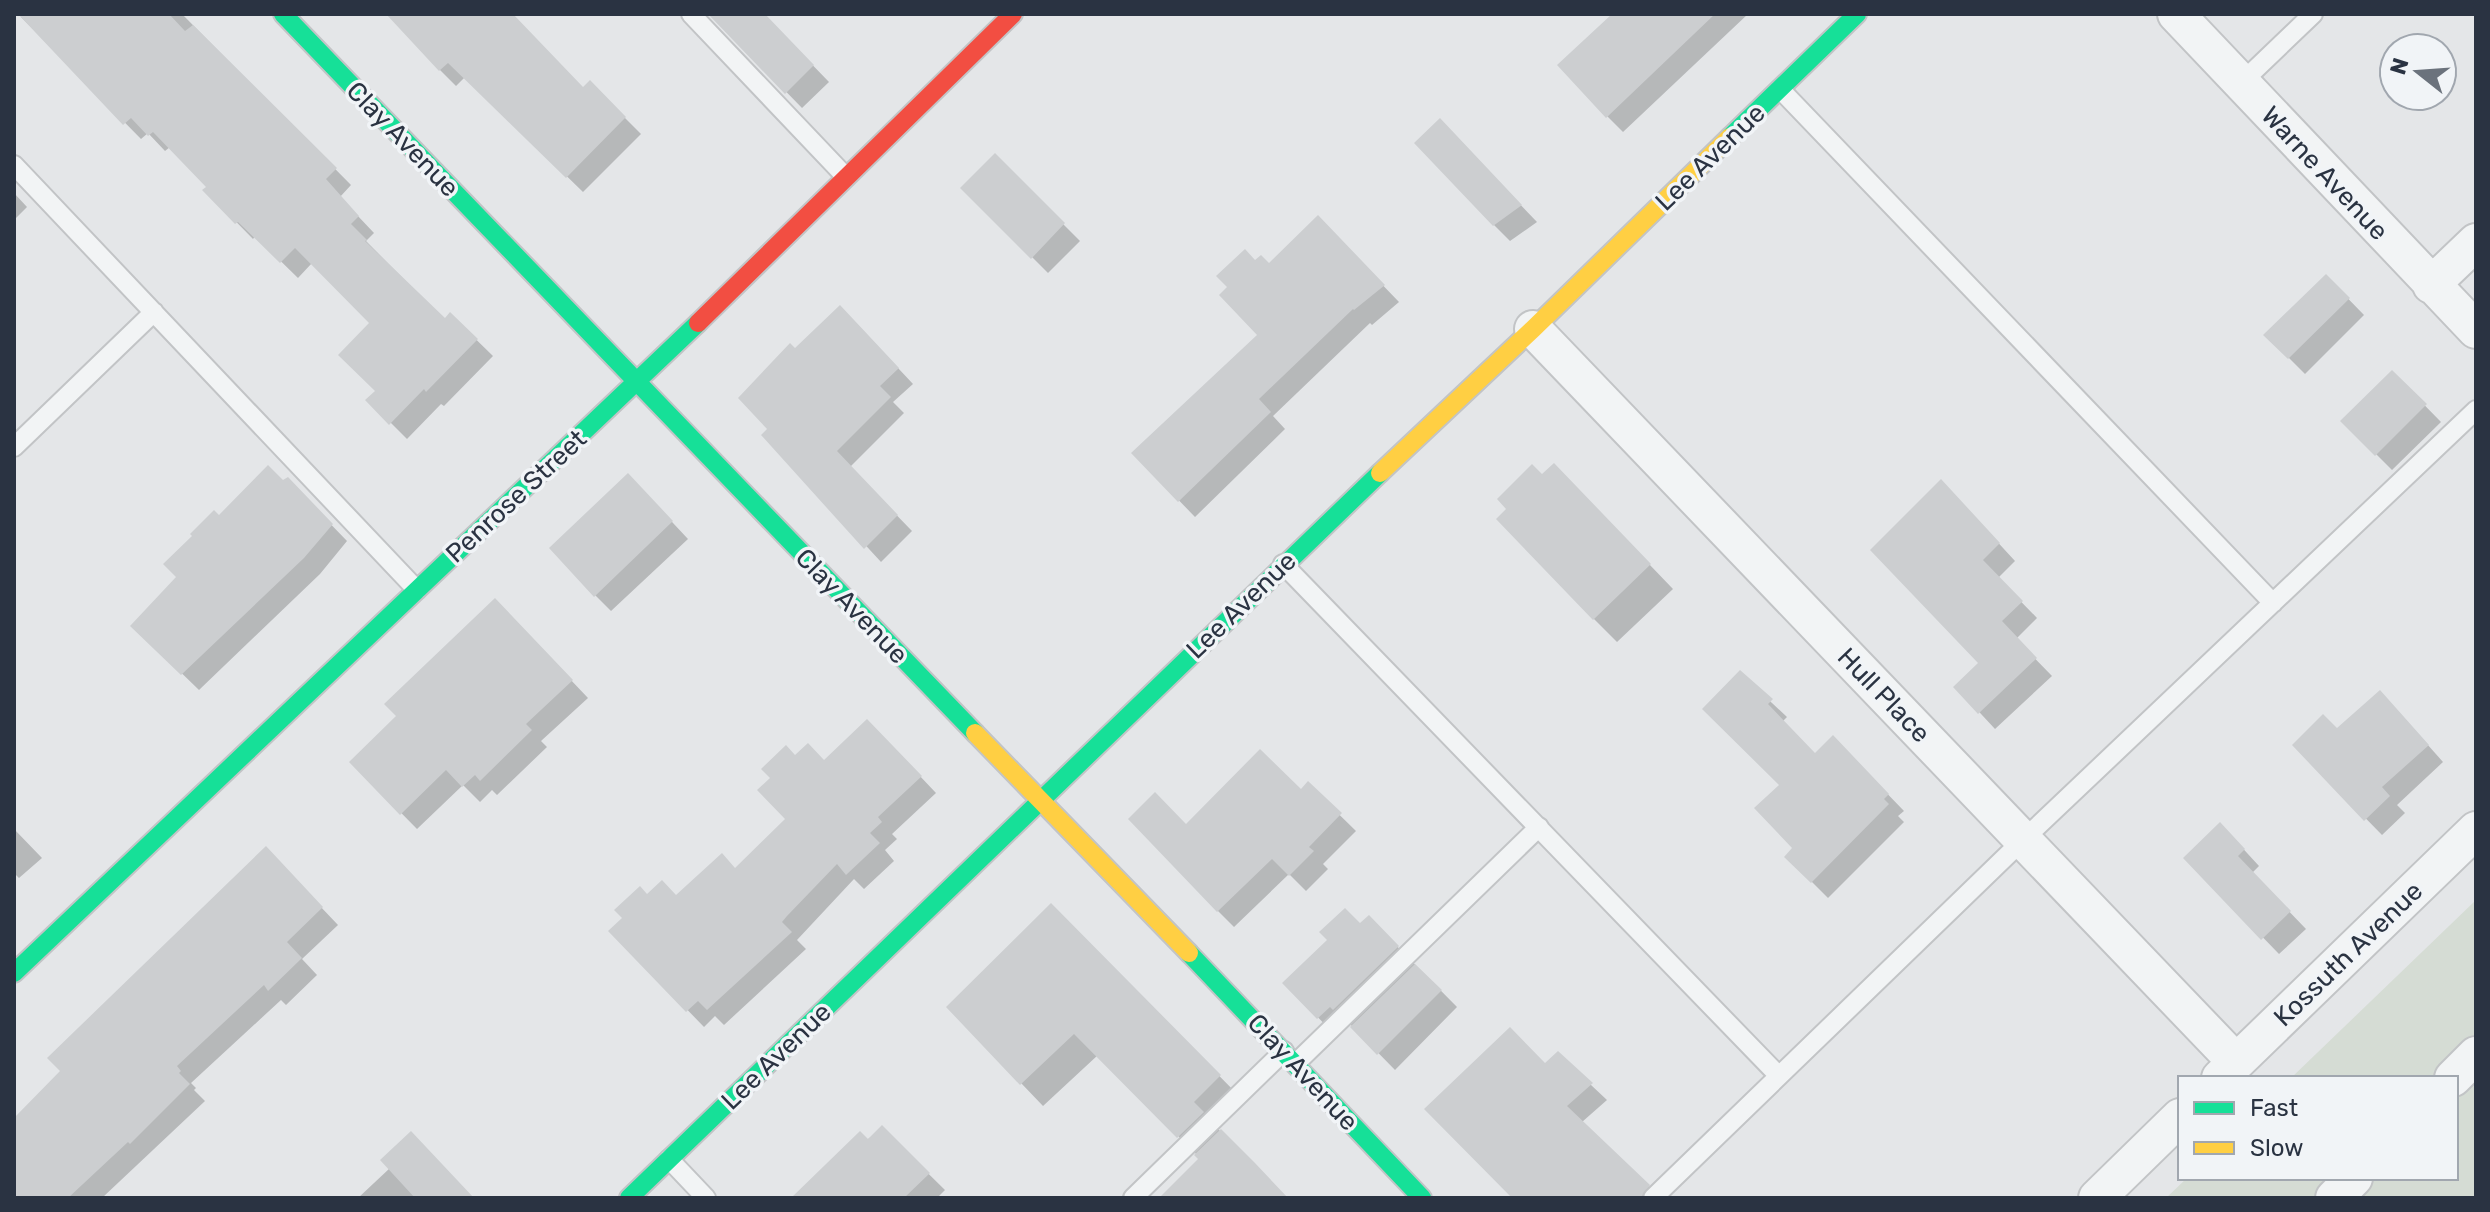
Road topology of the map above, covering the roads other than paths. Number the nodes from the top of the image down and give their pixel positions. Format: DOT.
graph roads {
  1 [pos="283,14"];
  2 [pos="691,14"];
  3 [pos="1013,14"];
  4 [pos="1857,14"];
  5 [pos="2176,14"];
  6 [pos="2313,14"];
  7 [pos="2241,83"];
  8 [pos="1780,89"];
  9 [pos="14,165"];
  10 [pos="847,177"];
  11 [pos="2476,242"];
  12 [pos="2431,285"];
  13 [pos="154,312"];
  14 [pos="1533,329"];
  15 [pos="2476,330"];
  16 [pos="636,383"];
  17 [pos="2476,410"];
  18 [pos="14,447"];
  19 [pos="1283,564"];
  20 [pos="417,590"];
  21 [pos="2273,603"];
  22 [pos="1042,800"];
  23 [pos="1539,827"];
  24 [pos="2476,830"];
  25 [pos="2023,840"];
  26 [pos="14,973"];
  27 [pos="2476,1055"];
  28 [pos="1290,1057"];
  29 [pos="2228,1070"];
  30 [pos="1779,1076"];
  31 [pos="2455,1076"];
  32 [pos="2178,1119"];
  33 [pos="669,1159"];
  34 [pos="2352,1180"];
  35 [pos="629,1198"];
  36 [pos="706,1198"];
  37 [pos="1133,1198"];
  38 [pos="1422,1198"];
  39 [pos="1653,1198"];
  40 [pos="2097,1198"];
  41 [pos="2334,1198"];
  1 -- 16 [label="street, Clay Avenue"];
  2 -- 10 [label="lane"];
  3 -- 10 [label="street, Penrose Street"];
  4 -- 8 [label="street, Lee Avenue"];
  5 -- 7 [label="street, Warne Avenue"];
  6 -- 7 [label="lane"];
  7 -- 12 [label="street, Warne Avenue"];
  8 -- 14 [label="street, Lee Avenue"];
  8 -- 21 [label="lane"];
  9 -- 13 [label="lane"];
  10 -- 16 [label="street, Penrose Street"];
  11 -- 12 [label="street"];
  12 -- 15 [label="street, Warne Avenue"];
  13 -- 18 [label="lane"];
  13 -- 20 [label="lane"];
  14 -- 19 [label="street, Lee Avenue"];
  14 -- 25 [label="street, Hull Place"];
  16 -- 20 [label="street, Penrose Street"];
  16 -- 22 [label="street, Clay Avenue"];
  17 -- 21 [label="lane"];
  19 -- 22 [label="street, Lee Avenue"];
  19 -- 23 [label="lane"];
  20 -- 26 [label="street, Penrose Street"];
  21 -- 25 [label="lane"];
  22 -- 28 [label="street, Clay Avenue"];
  22 -- 33 [label="street, Lee Avenue"];
  23 -- 28 [label="lane"];
  23 -- 30 [label="lane"];
  24 -- 29 [label="street, Kossuth Avenue"];
  25 -- 29 [label="street, Hull Place"];
  25 -- 30 [label="lane"];
  27 -- 31 [label="street"];
  28 -- 37 [label="lane"];
  28 -- 38 [label="street, Clay Avenue"];
  30 -- 39 [label="lane"];
  32 -- 40 [label="street"];
  33 -- 35 [label="street, Lee Avenue"];
  33 -- 36 [label="lane"];
  34 -- 41 [label="street"];
}
